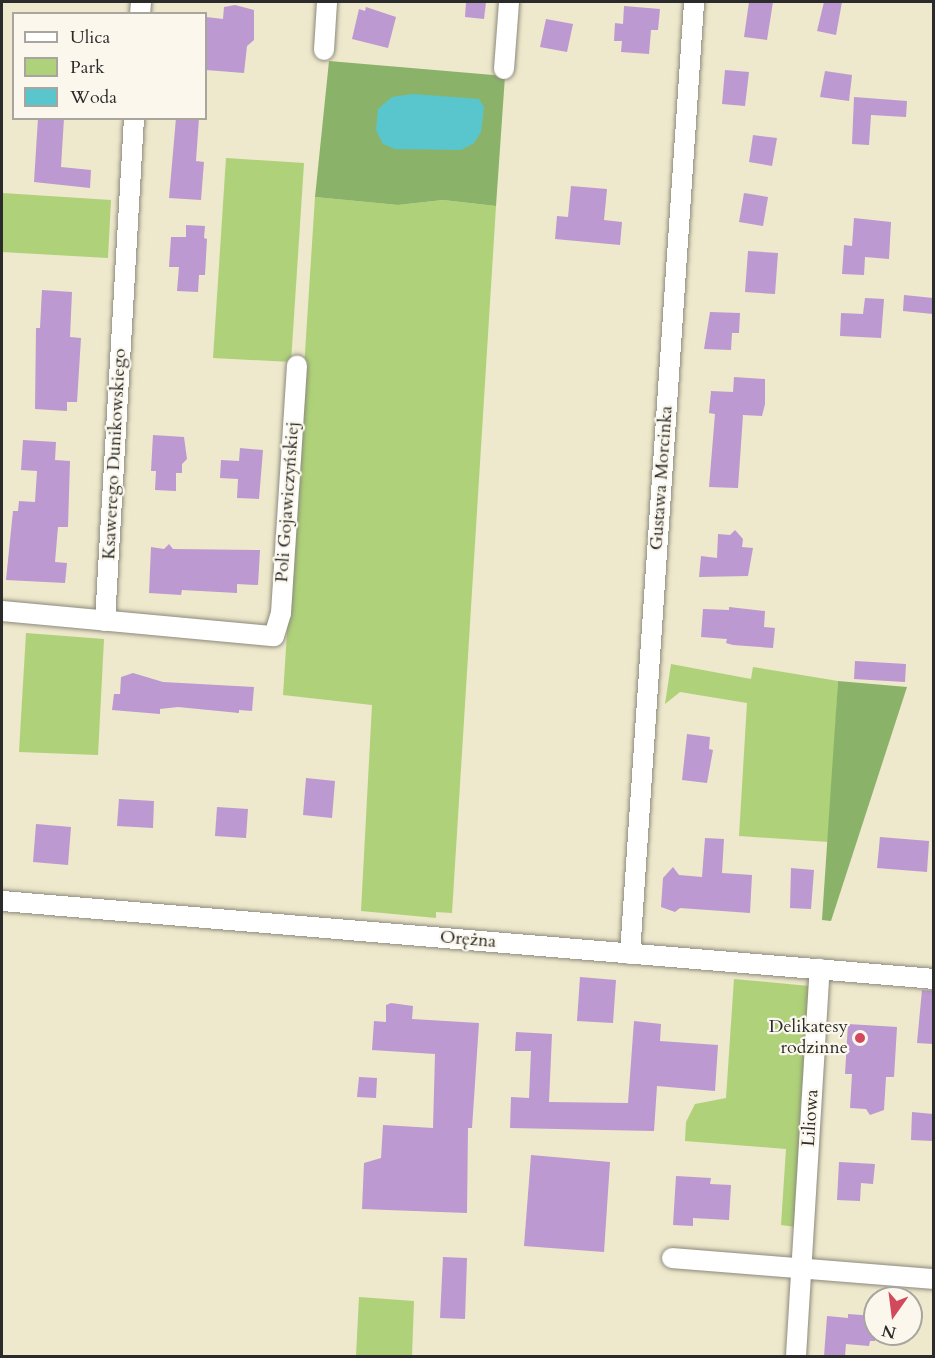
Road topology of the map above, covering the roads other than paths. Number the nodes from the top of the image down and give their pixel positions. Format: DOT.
graph roads {
  1 [pos="327,2"];
  2 [pos="509,2"];
  3 [pos="694,2"];
  4 [pos="324,50"];
  5 [pos="504,69"];
  6 [pos="134,120"];
  7 [pos="297,366"];
  8 [pos="2,611"];
  9 [pos="105,621"];
  10 [pos="2,901"];
  11 [pos="630,954"];
  12 [pos="820,969"];
  13 [pos="933,979"];
  14 [pos="672,1258"];
  15 [pos="801,1267"];
  16 [pos="933,1279"];
  17 [pos="796,1356"];
  1 -- 4 [label="street"];
  2 -- 5 [label="street"];
  3 -- 11 [label="street, Gustawa Morcinka"];
  6 -- 9 [label="street, Ksawerego Dunikowskiego"];
  7 -- 9 [label="street, Poli Gojawiczyńskiej"];
  8 -- 9 [label="street"];
  10 -- 11 [label="street, Orężna"];
  11 -- 12 [label="street, Orężna"];
  12 -- 13 [label="street, Orężna"];
  12 -- 15 [label="street, Liliowa"];
  14 -- 15 [label="street"];
  15 -- 16 [label="street"];
  15 -- 17 [label="street, Liliowa"];
}
